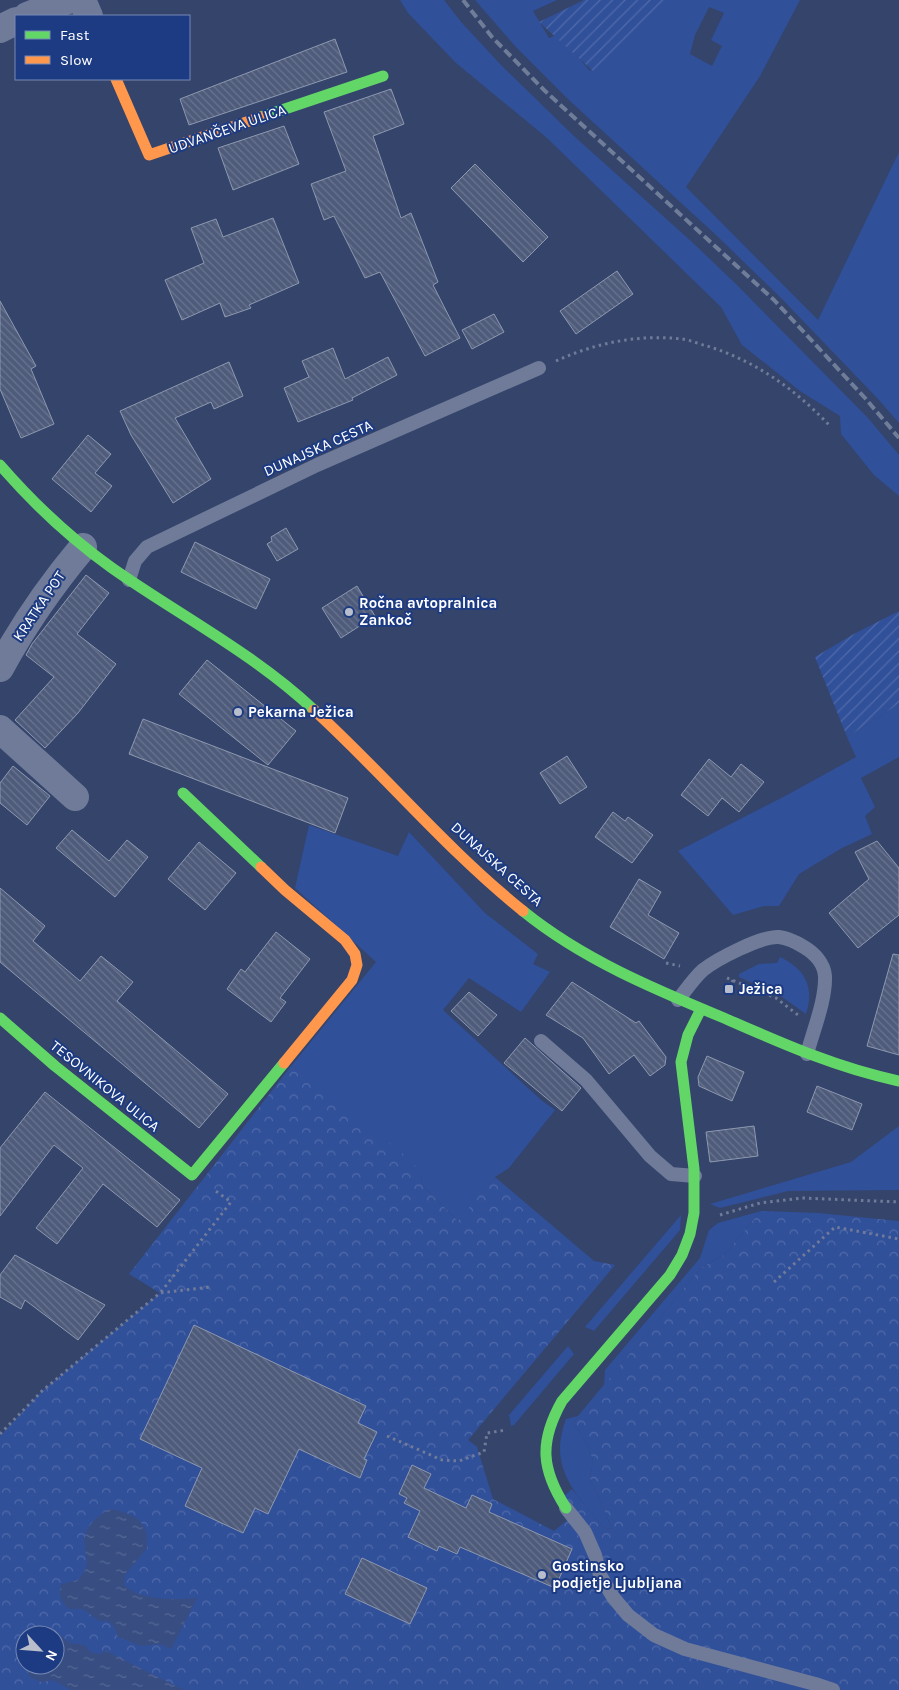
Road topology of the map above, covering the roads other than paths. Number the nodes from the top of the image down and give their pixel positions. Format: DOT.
graph roads {
  1 [pos="68,0"];
  2 [pos="82,0"];
  3 [pos="30,15"];
  4 [pos="89,15"];
  5 [pos="15,22"];
  6 [pos="0,29"];
  7 [pos="383,76"];
  8 [pos="116,80"];
  9 [pos="539,368"];
  10 [pos="0,465"];
  11 [pos="83,547"];
  12 [pos="129,580"];
  13 [pos="0,668"];
  14 [pos="0,729"];
  15 [pos="183,793"];
  16 [pos="75,797"];
  17 [pos="678,1000"];
  18 [pos="701,1009"];
  19 [pos="0,1018"];
  20 [pos="541,1041"];
  21 [pos="807,1054"];
  22 [pos="899,1081"];
  23 [pos="695,1176"];
  24 [pos="566,1508"];
  25 [pos="833,1690"];
  1 -- 3 [label="street"];
  2 -- 4 [label="street"];
  5 -- 6 [label="street"];
  7 -- 8 [label="street, UDVANČEVA ULICA"];
  9 -- 12 [label="lane, DUNAJSKA CESTA"];
  10 -- 11 [label="street, DUNAJSKA CESTA"];
  11 -- 12 [label="street, DUNAJSKA CESTA"];
  11 -- 13 [label="street, KRATKA POT"];
  12 -- 17 [label="street, DUNAJSKA CESTA"];
  14 -- 16 [label="street"];
  15 -- 19 [label="street, TESOVNIKOVA ULICA"];
  17 -- 18 [label="street, DUNAJSKA CESTA"];
  17 -- 21 [label="lane"];
  18 -- 21 [label="street, DUNAJSKA CESTA"];
  18 -- 23 [label="street"];
  20 -- 23 [label="lane"];
  21 -- 22 [label="street, DUNAJSKA CESTA"];
  23 -- 24 [label="street"];
  24 -- 25 [label="lane"];
}
